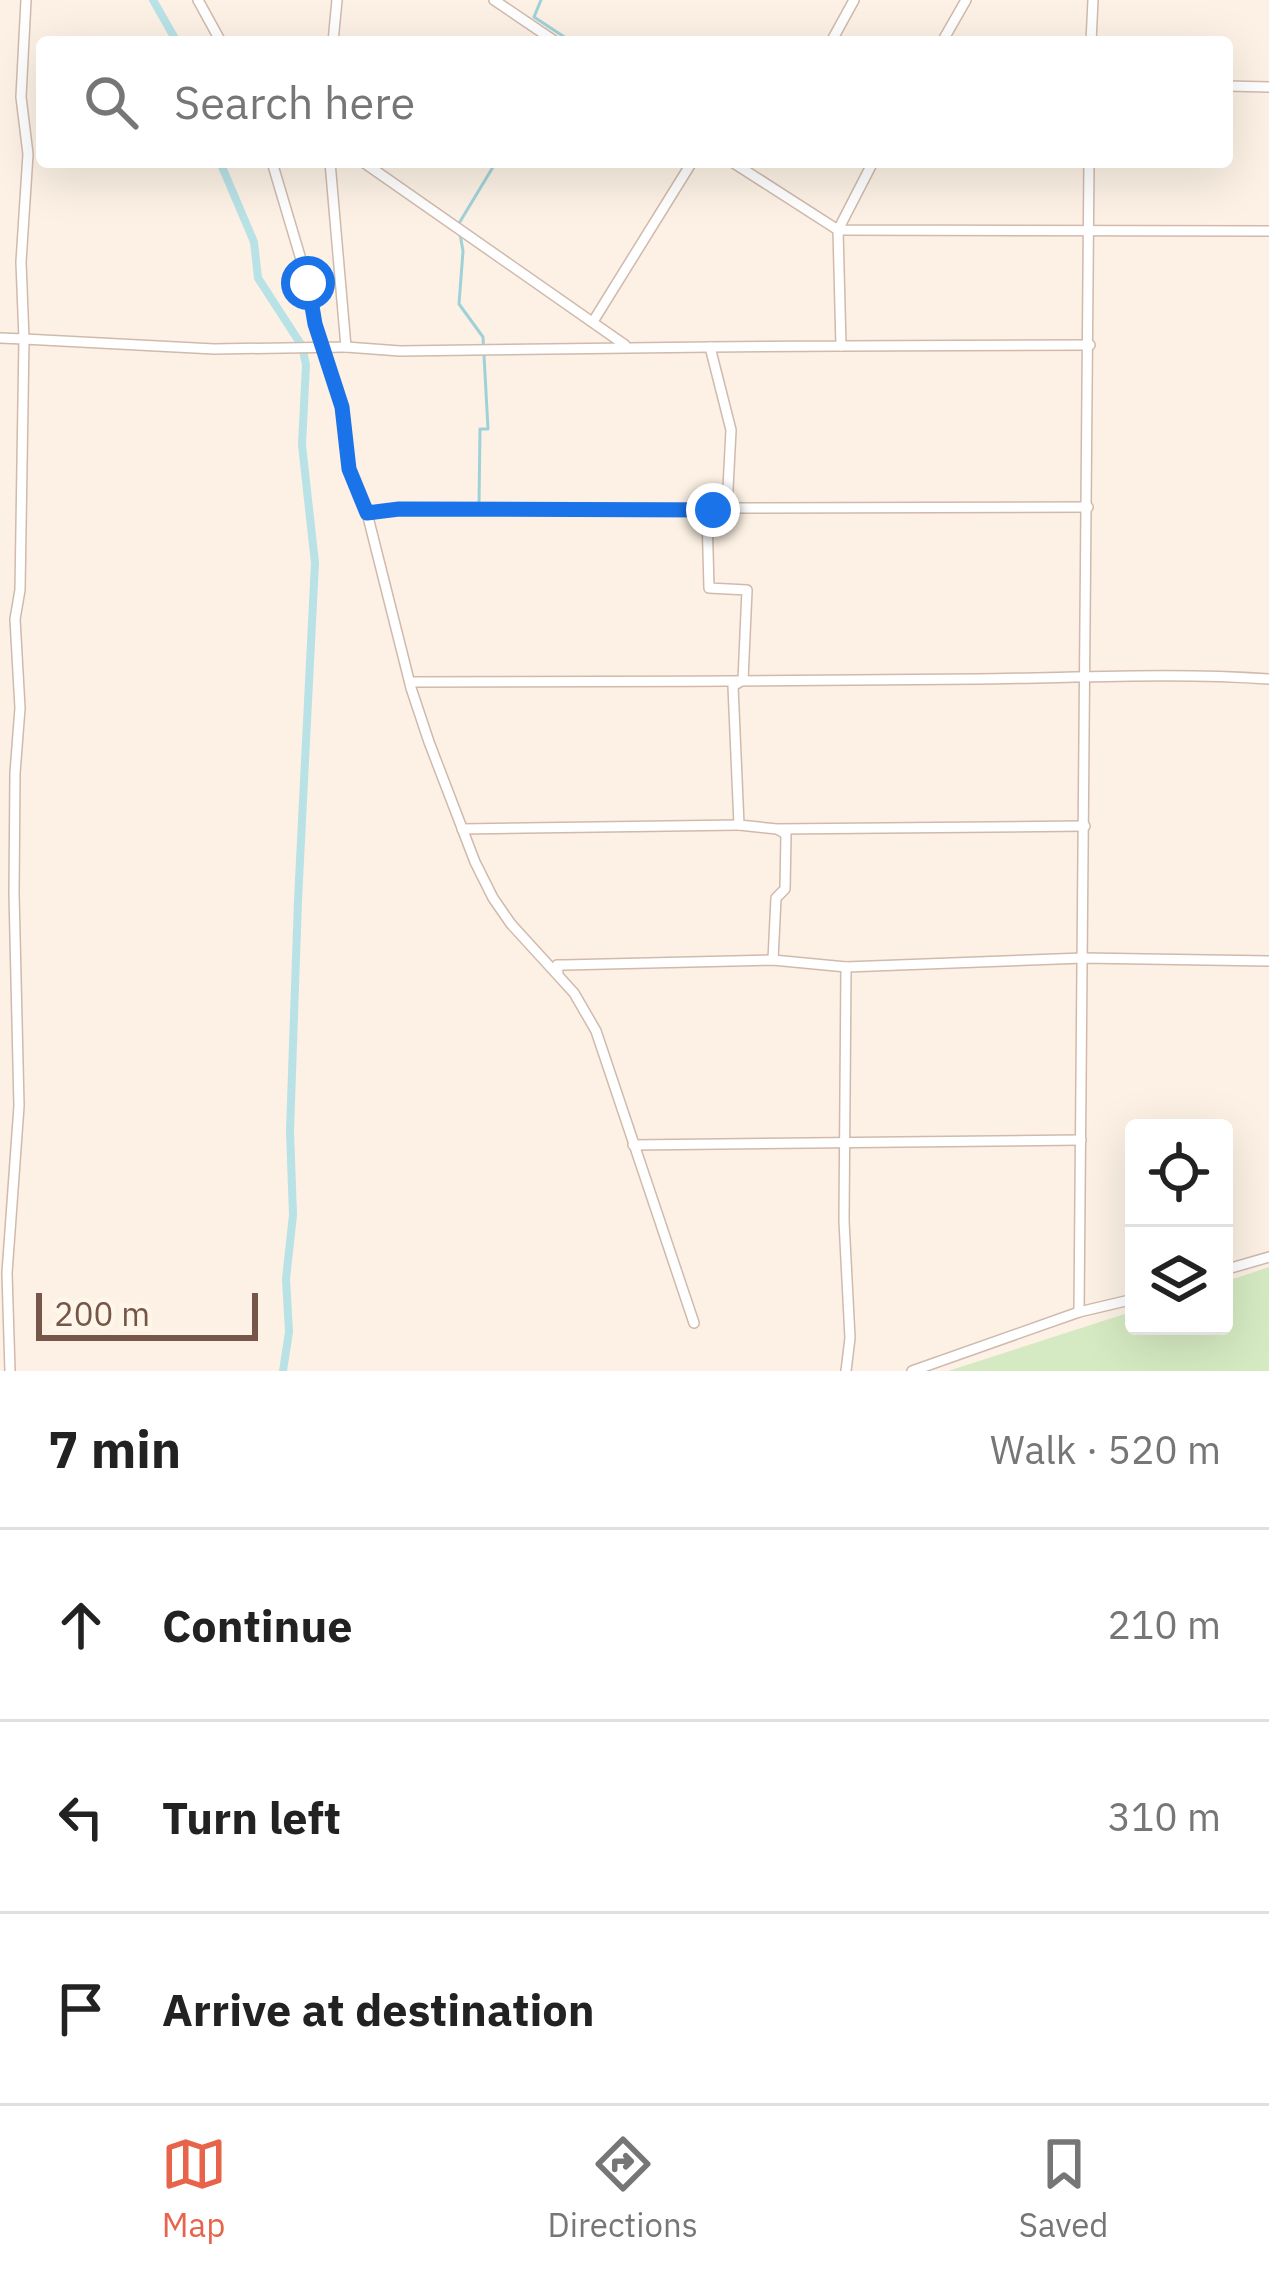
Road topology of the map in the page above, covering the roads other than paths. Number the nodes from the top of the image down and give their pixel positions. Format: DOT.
graph roads {
  1 [pos="26,0"];
  2 [pos="198,0"];
  3 [pos="337,0"];
  4 [pos="494,0"];
  5 [pos="854,0"];
  6 [pos="965,0"];
  7 [pos="1093,0"];
  8 [pos="218,36"];
  9 [pos="334,36"];
  10 [pos="547,36"];
  11 [pos="834,36"];
  12 [pos="945,36"];
  13 [pos="1091,36"];
  14 [pos="1233,86"];
  15 [pos="1269,87"];
  16 [pos="274,168"];
  17 [pos="330,168"];
  18 [pos="372,168"];
  19 [pos="688,168"];
  20 [pos="742,168"];
  21 [pos="761,168"];
  22 [pos="870,168"];
  23 [pos="1089,168"];
  24 [pos="756,177"];
  25 [pos="838,230"];
  26 [pos="1088,230"];
  27 [pos="1269,231"];
  28 [pos="594,320"];
  29 [pos="0,338"];
  30 [pos="24,339"];
  31 [pos="625,345"];
  32 [pos="1090,345"];
  33 [pos="350,346"];
  34 [pos="841,346"];
  35 [pos="325,347"];
  36 [pos="710,347"];
  37 [pos="1088,507"];
  38 [pos="727,508"];
  39 [pos="713,510"];
  40 [pos="367,513"];
  41 [pos="1086,677"];
  42 [pos="743,680"];
  43 [pos="1269,680"];
  44 [pos="411,682"];
  45 [pos="739,825"];
  46 [pos="1085,826"];
  47 [pos="462,829"];
  48 [pos="777,829"];
  49 [pos="1083,958"];
  50 [pos="773,960"];
  51 [pos="1269,961"];
  52 [pos="846,967"];
  53 [pos="558,974"];
  54 [pos="1081,1140"];
  55 [pos="847,1141"];
  56 [pos="633,1145"];
  57 [pos="1269,1256"];
  58 [pos="1233,1267"];
  59 [pos="1125,1302"];
  60 [pos="1079,1312"];
  61 [pos="694,1323"];
  62 [pos="10,1371"];
  63 [pos="846,1371"];
  64 [pos="912,1371"];
  1 -- 30 [label="street"];
  2 -- 8 [label="street"];
  3 -- 9 [label="street"];
  4 -- 10 [label="street"];
  5 -- 11 [label="street"];
  6 -- 12 [label="street"];
  7 -- 13 [label="street"];
  14 -- 15 [label="street"];
  16 -- 35 [label="street"];
  17 -- 33 [label="street"];
  18 -- 28 [label="street"];
  19 -- 28 [label="street"];
  20 -- 24 [label="street"];
  21 -- 24 [label="street"];
  22 -- 25 [label="street"];
  23 -- 26 [label="street"];
  24 -- 25 [label="street"];
  25 -- 26 [label="street"];
  25 -- 34 [label="street"];
  26 -- 27 [label="street"];
  26 -- 32 [label="street"];
  28 -- 31 [label="street"];
  29 -- 30 [label="street"];
  30 -- 35 [label="street"];
  30 -- 62 [label="street"];
  31 -- 33 [label="street"];
  31 -- 36 [label="street"];
  32 -- 34 [label="street"];
  32 -- 37 [label="street"];
  33 -- 35 [label="street"];
  34 -- 36 [label="street"];
  35 -- 40 [label="street"];
  36 -- 38 [label="street"];
  37 -- 38 [label="street"];
  37 -- 41 [label="street"];
  38 -- 39 [label="street"];
  39 -- 40 [label="street"];
  39 -- 42 [label="street"];
  40 -- 44 [label="street"];
  41 -- 42 [label="street"];
  41 -- 43 [label="street"];
  41 -- 46 [label="street"];
  42 -- 44 [label="street"];
  42 -- 45 [label="street"];
  44 -- 47 [label="street"];
  45 -- 47 [label="street"];
  45 -- 48 [label="street"];
  46 -- 48 [label="street"];
  46 -- 49 [label="street"];
  47 -- 53 [label="street"];
  48 -- 50 [label="street"];
  49 -- 51 [label="street"];
  49 -- 52 [label="street"];
  49 -- 54 [label="street"];
  50 -- 52 [label="street"];
  50 -- 53 [label="street"];
  52 -- 55 [label="street"];
  53 -- 56 [label="street"];
  54 -- 55 [label="street"];
  54 -- 60 [label="street"];
  55 -- 56 [label="street"];
  55 -- 63 [label="street"];
  56 -- 61 [label="street"];
  57 -- 58 [label="street"];
  59 -- 60 [label="street"];
  60 -- 64 [label="street"];
}
